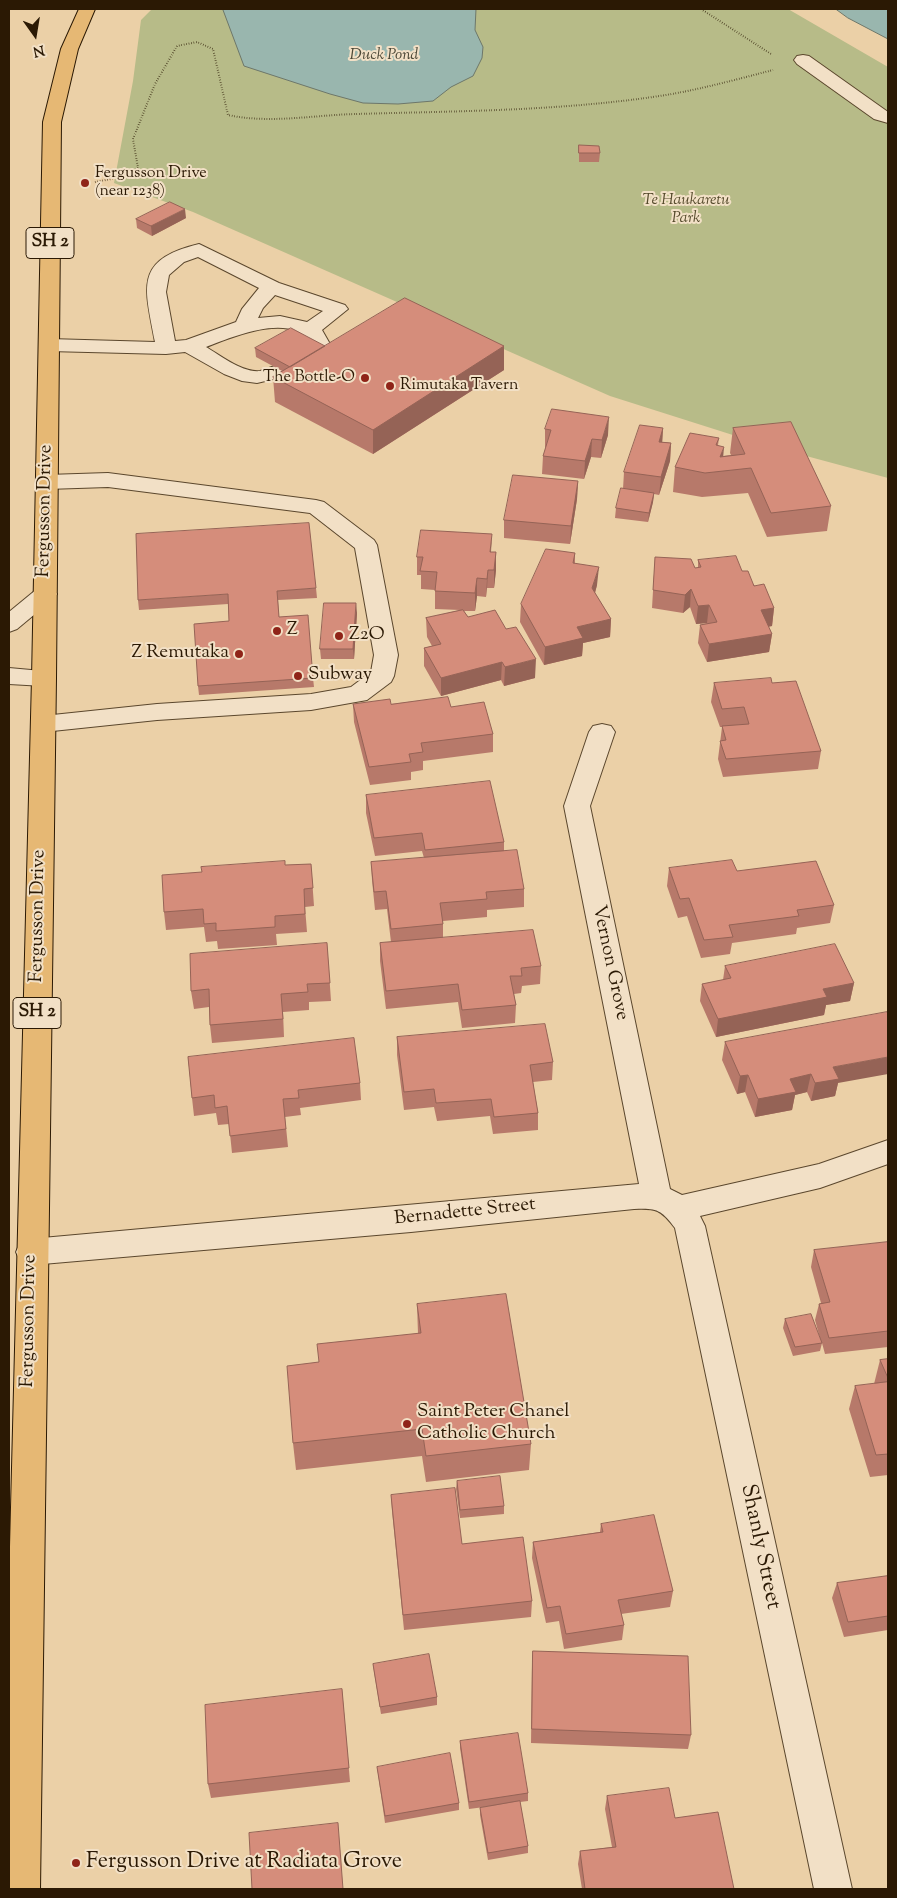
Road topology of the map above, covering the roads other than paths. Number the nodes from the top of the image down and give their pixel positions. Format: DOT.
graph roads {
  1 [pos="87,9"];
  2 [pos="804,60"];
  3 [pos="888,118"];
  4 [pos="272,287"];
  5 [pos="246,324"];
  6 [pos="49,345"];
  7 [pos="190,346"];
  8 [pos="166,348"];
  9 [pos="279,370"];
  10 [pos="47,482"];
  11 [pos="45,594"];
  12 [pos="9,624"];
  13 [pos="9,676"];
  14 [pos="44,678"];
  15 [pos="43,724"];
  16 [pos="602,732"];
  17 [pos="888,1152"];
  18 [pos="667,1203"];
  19 [pos="31,1252"];
  20 [pos="21,1889"];
  21 [pos="833,1889"];
  1 -- 6 [label="highway, Fergusson Drive / SH 2"];
  2 -- 3 [label="street"];
  4 -- 5 [label="street"];
  4 -- 5 [label="street"];
  4 -- 8 [label="street"];
  5 -- 7 [label="street"];
  6 -- 8 [label="street"];
  6 -- 10 [label="highway, Fergusson Drive / SH 2"];
  7 -- 8 [label="street"];
  7 -- 9 [label="street"];
  10 -- 11 [label="highway, Fergusson Drive / SH 2"];
  10 -- 15 [label="street"];
  11 -- 12 [label="street"];
  11 -- 14 [label="highway, Fergusson Drive / SH 2"];
  13 -- 14 [label="street"];
  14 -- 15 [label="highway, Fergusson Drive / SH 2"];
  15 -- 19 [label="highway, Fergusson Drive / SH 2"];
  16 -- 18 [label="street, Vernon Grove"];
  17 -- 18 [label="street, Bernadette Street"];
  18 -- 19 [label="street, Bernadette Street"];
  18 -- 21 [label="street, Shanly Street"];
  19 -- 20 [label="highway, Fergusson Drive / SH 2"];
}
